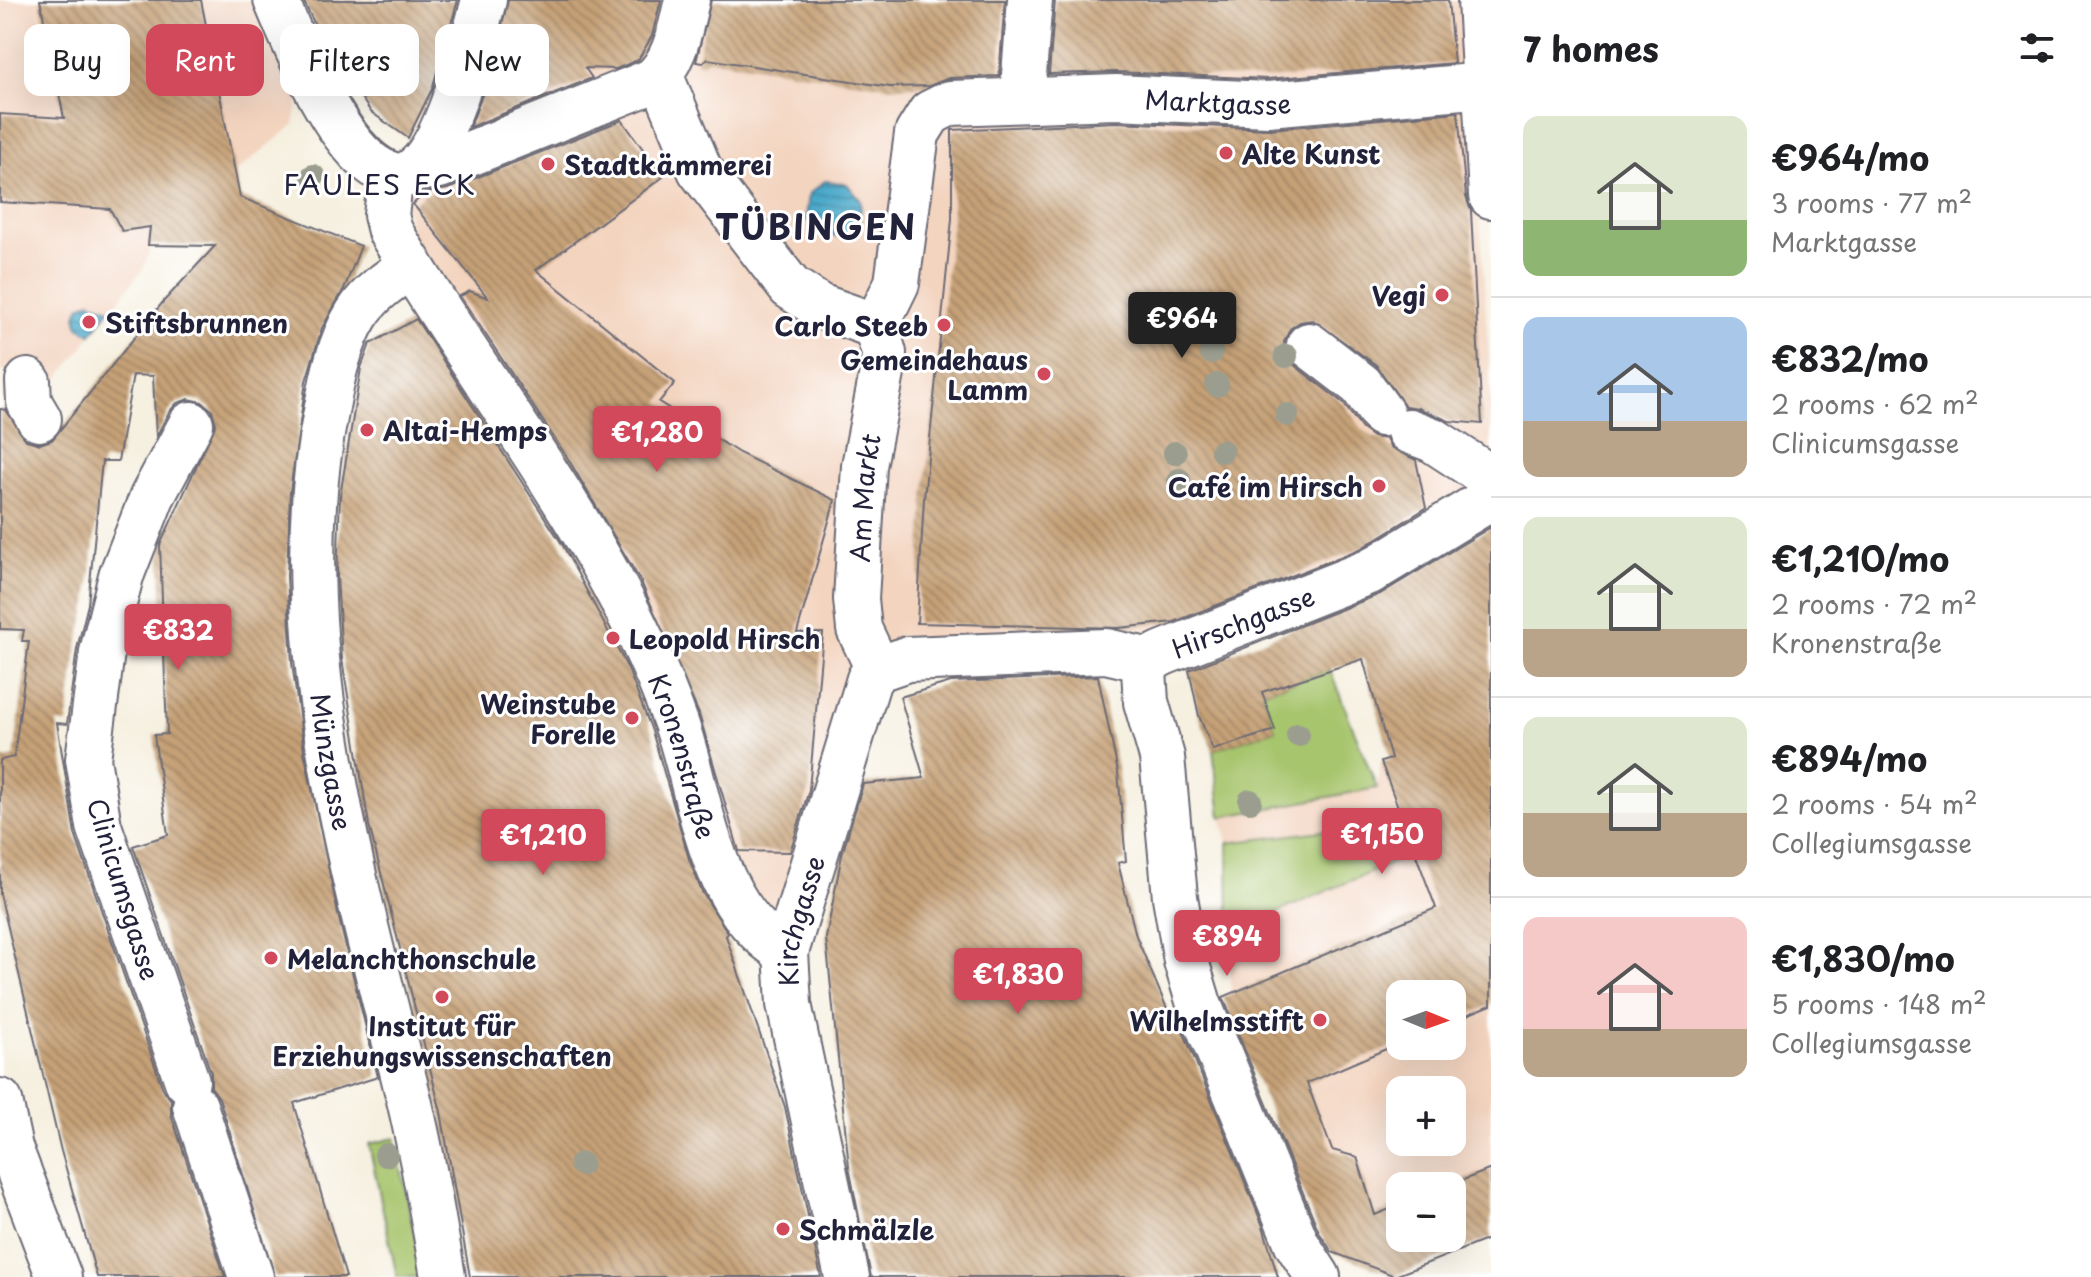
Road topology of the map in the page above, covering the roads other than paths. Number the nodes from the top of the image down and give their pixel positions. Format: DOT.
graph roads {
  1 [pos="276,0"];
  2 [pos="484,0"];
  3 [pos="687,0"];
  4 [pos="1030,0"];
  5 [pos="1480,0"];
  6 [pos="660,74"];
  7 [pos="1485,85"];
  8 [pos="1022,99"];
  9 [pos="404,172"];
  10 [pos="1491,196"];
  11 [pos="411,266"];
  12 [pos="876,326"];
  13 [pos="1309,345"];
  14 [pos="191,424"];
  15 [pos="1491,478"];
  16 [pos="1491,498"];
  17 [pos="1150,661"];
  18 [pos="878,669"];
  19 [pos="786,952"];
  20 [pos="0,1101"];
  21 [pos="59,1277"];
  22 [pos="251,1277"];
  23 [pos="443,1277"];
  24 [pos="847,1277"];
  25 [pos="1318,1277"];
  1 -- 9 [label="street"];
  2 -- 9 [label="street"];
  3 -- 6 [label="street"];
  4 -- 8 [label="street"];
  5 -- 7 [label="street"];
  6 -- 9 [label="street"];
  6 -- 12 [label="street"];
  7 -- 8 [label="street, Marktgasse"];
  7 -- 10 [label="street"];
  8 -- 12 [label="street, Marktgasse"];
  9 -- 11 [label="street, Kronenstraße"];
  11 -- 19 [label="street, Kronenstraße"];
  11 -- 23 [label="street, Münzgasse"];
  12 -- 18 [label="street, Am Markt"];
  13 -- 15 [label="street"];
  14 -- 22 [label="street, Clinicumsgasse"];
  16 -- 17 [label="street, Hirschgasse"];
  17 -- 18 [label="street, Hirschgasse"];
  17 -- 25 [label="street"];
  18 -- 19 [label="street, Kirchgasse"];
  19 -- 24 [label="street, Kirchgasse"];
  20 -- 21 [label="street"];
}
